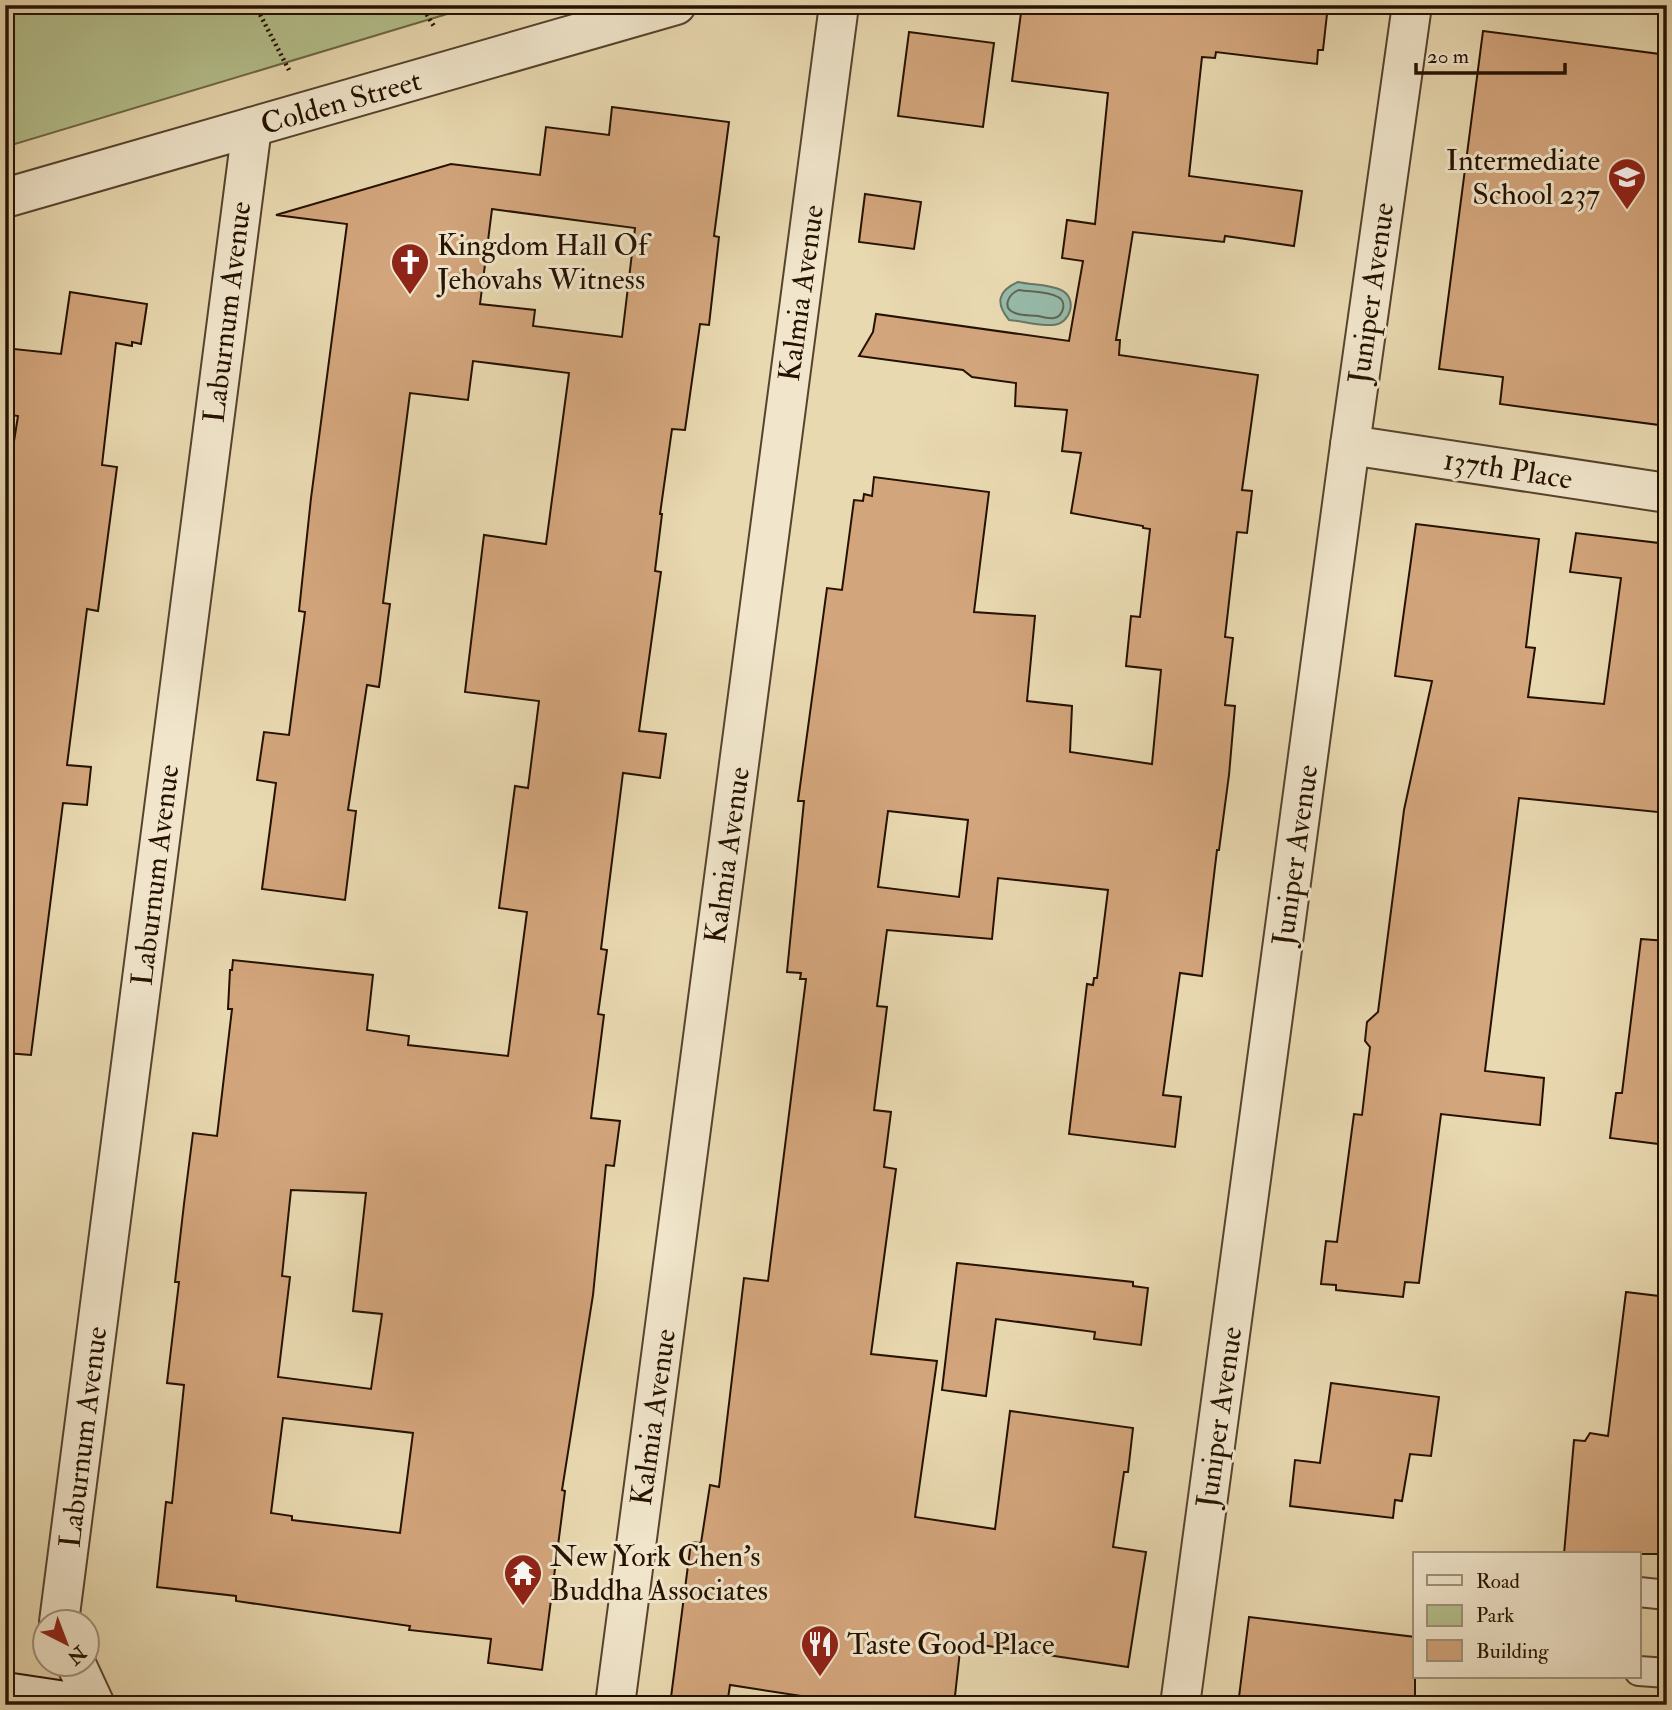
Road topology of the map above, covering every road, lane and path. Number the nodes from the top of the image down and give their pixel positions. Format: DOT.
graph roads {
  1 [pos="255,5"];
  2 [pos="421,5"];
  3 [pos="676,5"];
  4 [pos="839,5"];
  5 [pos="1412,5"];
  6 [pos="435,28"];
  7 [pos="289,71"];
  8 [pos="252,127"];
  9 [pos="5,198"];
  10 [pos="1350,444"];
  11 [pos="1667,493"];
  12 [pos="1640,1592"];
  13 [pos="1667,1595"];
  14 [pos="61,1608"];
  15 [pos="1640,1671"];
  16 [pos="1667,1673"];
  17 [pos="82,1678"];
  18 [pos="5,1692"];
  19 [pos="94,1705"];
  20 [pos="615,1705"];
  21 [pos="1180,1705"];
  1 -- 7 [label="path"];
  2 -- 6 [label="path"];
  3 -- 8 [label="street, Colden Street"];
  4 -- 20 [label="street, Kalmia Avenue"];
  5 -- 10 [label="street, Juniper Avenue"];
  8 -- 9 [label="street, Colden Street"];
  8 -- 14 [label="street, Laburnum Avenue"];
  10 -- 11 [label="street, 137th Place"];
  10 -- 21 [label="street, Juniper Avenue"];
  12 -- 13 [label="lane"];
  15 -- 16 [label="lane"];
  17 -- 19 [label="street"];
  18 -- 19 [label="street"];
}
